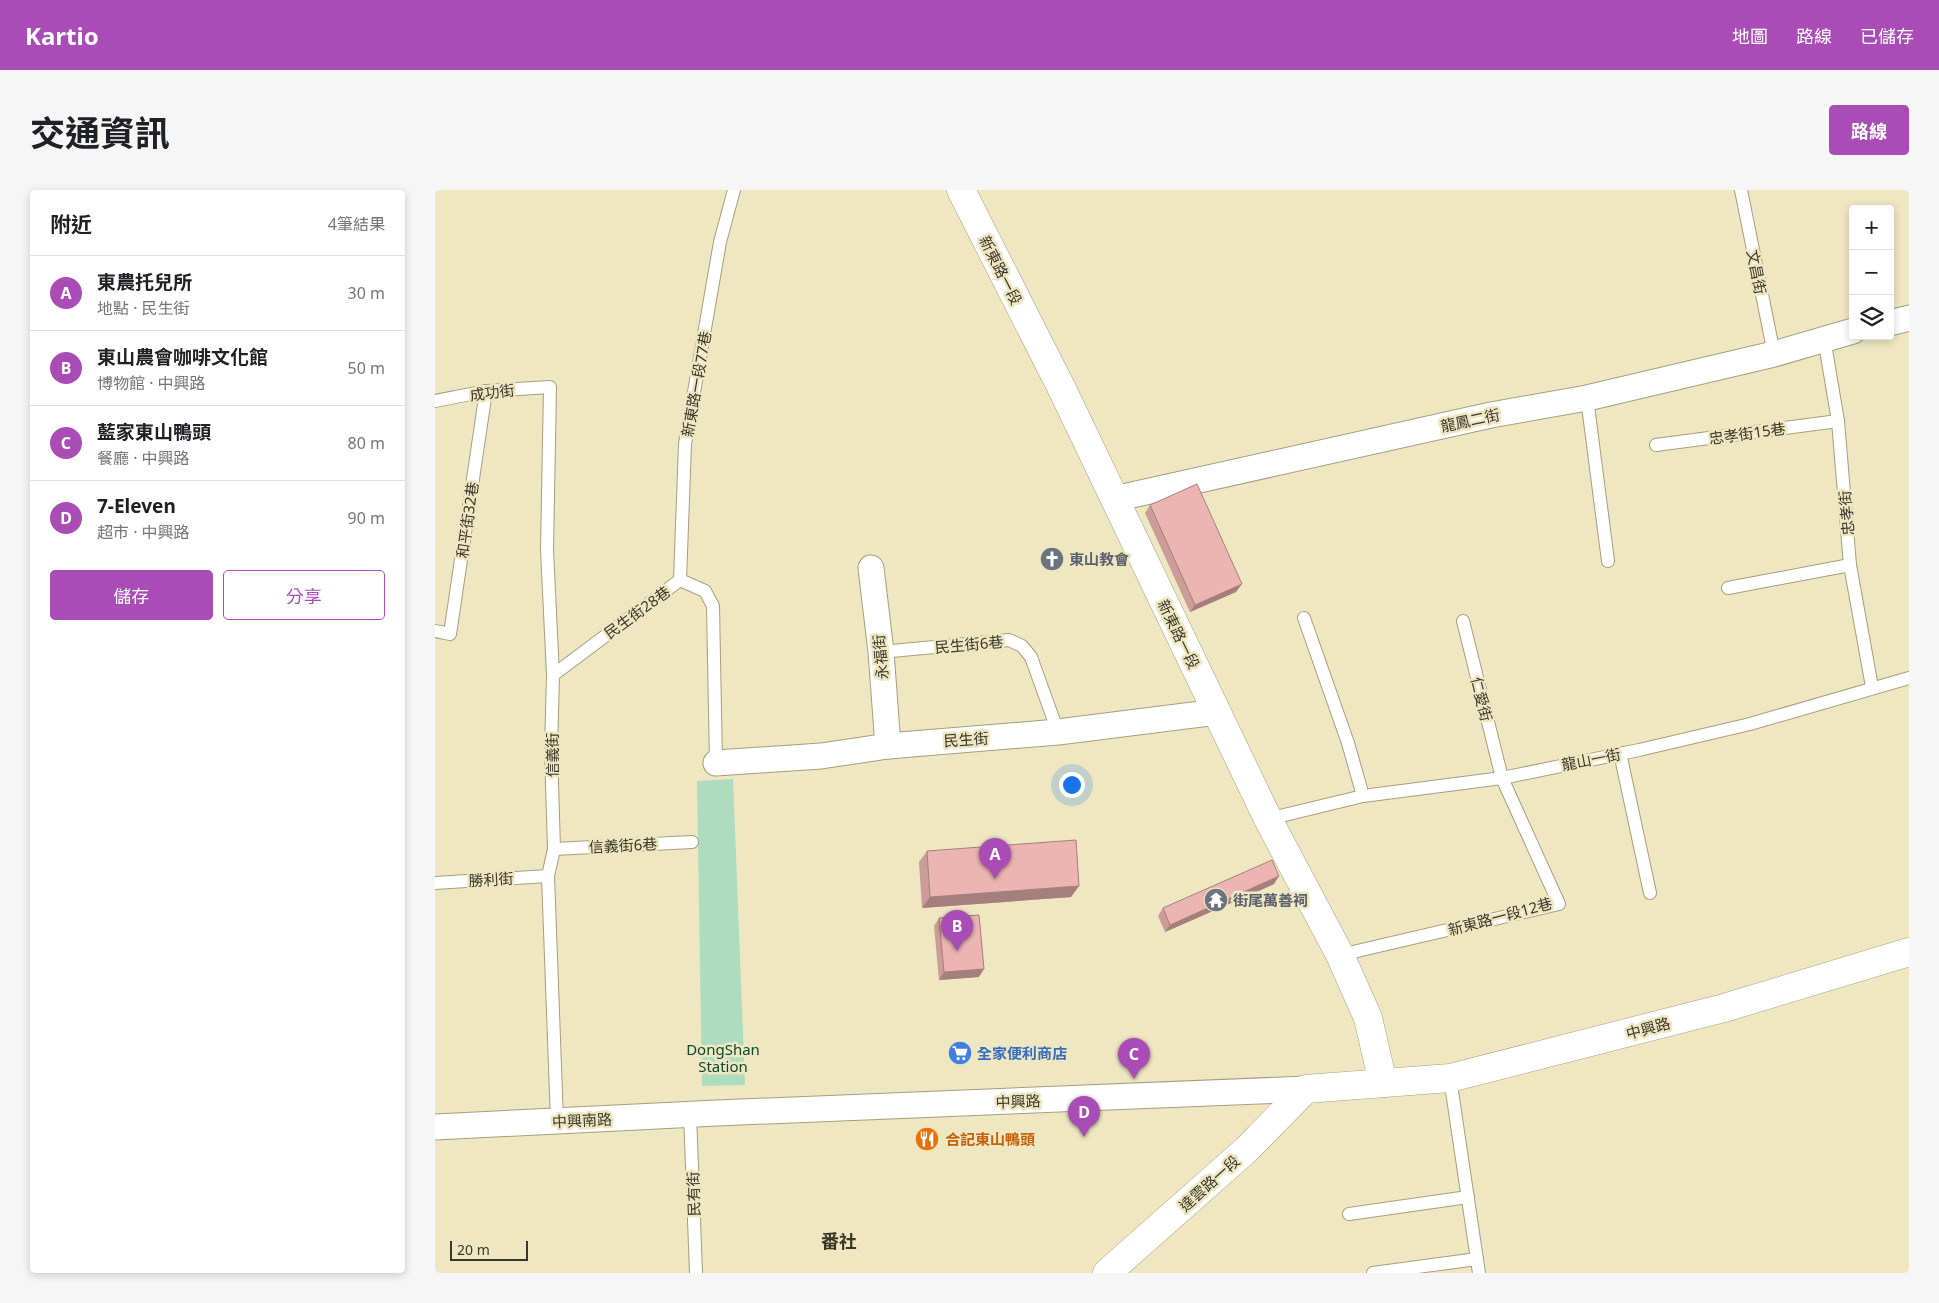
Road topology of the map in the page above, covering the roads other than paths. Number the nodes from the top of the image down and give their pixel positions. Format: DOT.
graph roads {
  1 [pos="734,190"];
  2 [pos="961,190"];
  3 [pos="1741,190"];
  4 [pos="1909,318"];
  5 [pos="1894,321"];
  6 [pos="1849,332"];
  7 [pos="1824,338"];
  8 [pos="1773,354"];
  9 [pos="550,387"];
  10 [pos="486,391"];
  11 [pos="1587,398"];
  12 [pos="435,401"];
  13 [pos="1838,421"];
  14 [pos="1655,445"];
  15 [pos="1114,499"];
  16 [pos="1608,561"];
  17 [pos="1850,565"];
  18 [pos="871,568"];
  19 [pos="680,580"];
  20 [pos="1728,588"];
  21 [pos="1304,618"];
  22 [pos="1463,621"];
  23 [pos="435,631"];
  24 [pos="881,652"];
  25 [pos="553,675"];
  26 [pos="1909,678"];
  27 [pos="1872,687"];
  28 [pos="1217,712"];
  29 [pos="1058,732"];
  30 [pos="888,746"];
  31 [pos="1620,753"];
  32 [pos="715,763"];
  33 [pos="1501,778"];
  34 [pos="1363,796"];
  35 [pos="1268,819"];
  36 [pos="692,842"];
  37 [pos="554,848"];
  38 [pos="547,876"];
  39 [pos="435,883"];
  40 [pos="1650,893"];
  41 [pos="1909,952"];
  42 [pos="1340,955"];
  43 [pos="1450,1078"];
  44 [pos="1383,1083"];
  45 [pos="1306,1089"];
  46 [pos="729,1112"];
  47 [pos="690,1114"];
  48 [pos="557,1121"];
  49 [pos="435,1128"];
  50 [pos="1468,1197"];
  51 [pos="1349,1214"];
  52 [pos="1477,1260"];
  53 [pos="696,1273"];
  54 [pos="1107,1273"];
  55 [pos="1373,1273"];
  56 [pos="1479,1273"];
  1 -- 19 [label="lane, 新東路一段77巷"];
  2 -- 15 [label="street, 新東路一段"];
  3 -- 8 [label="lane, 文昌街"];
  4 -- 5 [label="street"];
  6 -- 7 [label="street, 龍鳳二街"];
  7 -- 8 [label="street, 龍鳳二街"];
  7 -- 13 [label="lane, 忠孝街"];
  8 -- 11 [label="street, 龍鳳二街"];
  9 -- 10 [label="lane, 成功街"];
  9 -- 25 [label="lane, 信義街"];
  10 -- 12 [label="lane, 成功街"];
  10 -- 23 [label="lane, 和平街32巷"];
  11 -- 15 [label="street, 龍鳳二街"];
  11 -- 16 [label="lane"];
  13 -- 14 [label="lane, 忠孝街15巷"];
  13 -- 17 [label="lane, 忠孝街"];
  15 -- 28 [label="street, 新東路一段"];
  17 -- 20 [label="lane"];
  17 -- 27 [label="lane, 忠孝街"];
  18 -- 24 [label="street, 永福街"];
  19 -- 25 [label="lane, 民生街28巷"];
  19 -- 32 [label="lane, 民生街28巷"];
  21 -- 34 [label="lane"];
  22 -- 33 [label="lane, 仁愛街"];
  24 -- 29 [label="lane, 民生街6巷"];
  24 -- 30 [label="street, 永福街"];
  25 -- 37 [label="lane, 信義街"];
  26 -- 27 [label="lane, 龍山一街"];
  27 -- 31 [label="lane, 龍山一街"];
  28 -- 29 [label="street, 民生街"];
  28 -- 35 [label="street, 新東路一段"];
  29 -- 30 [label="street, 民生街"];
  30 -- 32 [label="street, 民生街"];
  31 -- 33 [label="lane, 龍山一街"];
  31 -- 40 [label="lane"];
  33 -- 34 [label="lane, 龍山一街"];
  33 -- 42 [label="lane, 新東路一段12巷"];
  34 -- 35 [label="lane, 龍山一街"];
  35 -- 42 [label="street, 新東路一段"];
  36 -- 37 [label="lane, 信義街6巷"];
  37 -- 38 [label="lane, 信義街"];
  38 -- 39 [label="lane, 勝利街"];
  38 -- 48 [label="lane, 信義街"];
  41 -- 43 [label="street, 中興路"];
  42 -- 44 [label="street, 新東路一段"];
  43 -- 44 [label="street, 中興路"];
  43 -- 50 [label="lane"];
  44 -- 45 [label="street, 中興路"];
  45 -- 46 [label="street, 中興路"];
  45 -- 54 [label="street, 達雲路一段"];
  46 -- 47 [label="street, 中興南路"];
  47 -- 48 [label="street, 中興南路"];
  47 -- 53 [label="lane, 民有街"];
  48 -- 49 [label="street, 中興南路"];
  50 -- 51 [label="lane"];
  50 -- 52 [label="lane"];
  52 -- 55 [label="lane"];
  52 -- 56 [label="lane"];
}
